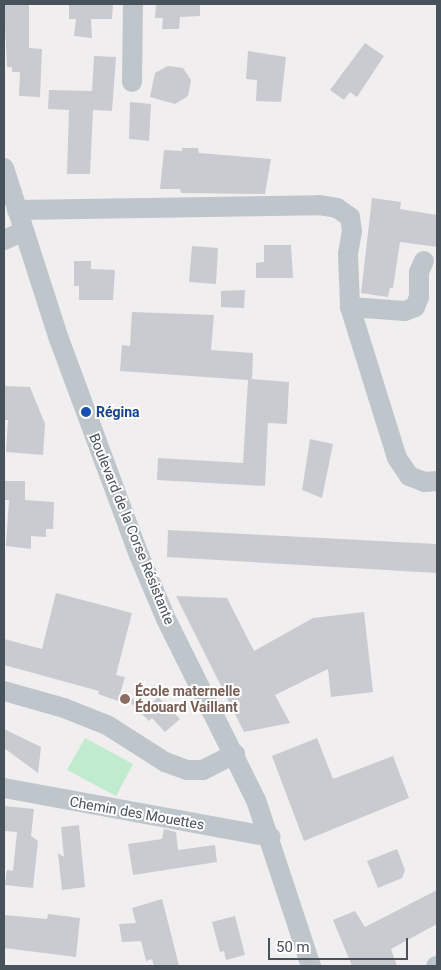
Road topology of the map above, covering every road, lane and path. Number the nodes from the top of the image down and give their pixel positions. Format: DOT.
graph roads {
  1 [pos="133,4"];
  2 [pos="132,82"];
  3 [pos="4,168"];
  4 [pos="17,210"];
  5 [pos="24,231"];
  6 [pos="4,240"];
  7 [pos="424,261"];
  8 [pos="350,307"];
  9 [pos="437,481"];
  10 [pos="4,691"];
  11 [pos="235,754"];
  12 [pos="4,788"];
  13 [pos="270,837"];
  14 [pos="311,966"];
  1 -- 2 [label="street"];
  3 -- 4 [label="street, Boulevard de la Corse Résistante"];
  4 -- 5 [label="street, Boulevard de la Corse Résistante"];
  4 -- 8 [label="street"];
  5 -- 6 [label="street"];
  5 -- 11 [label="street, Boulevard de la Corse Résistante"];
  7 -- 8 [label="street"];
  8 -- 9 [label="street"];
  10 -- 11 [label="street"];
  11 -- 13 [label="street, Boulevard de la Corse Résistante"];
  12 -- 13 [label="street, Chemin des Mouettes"];
  13 -- 14 [label="street, Boulevard de la Corse Résistante"];
}
